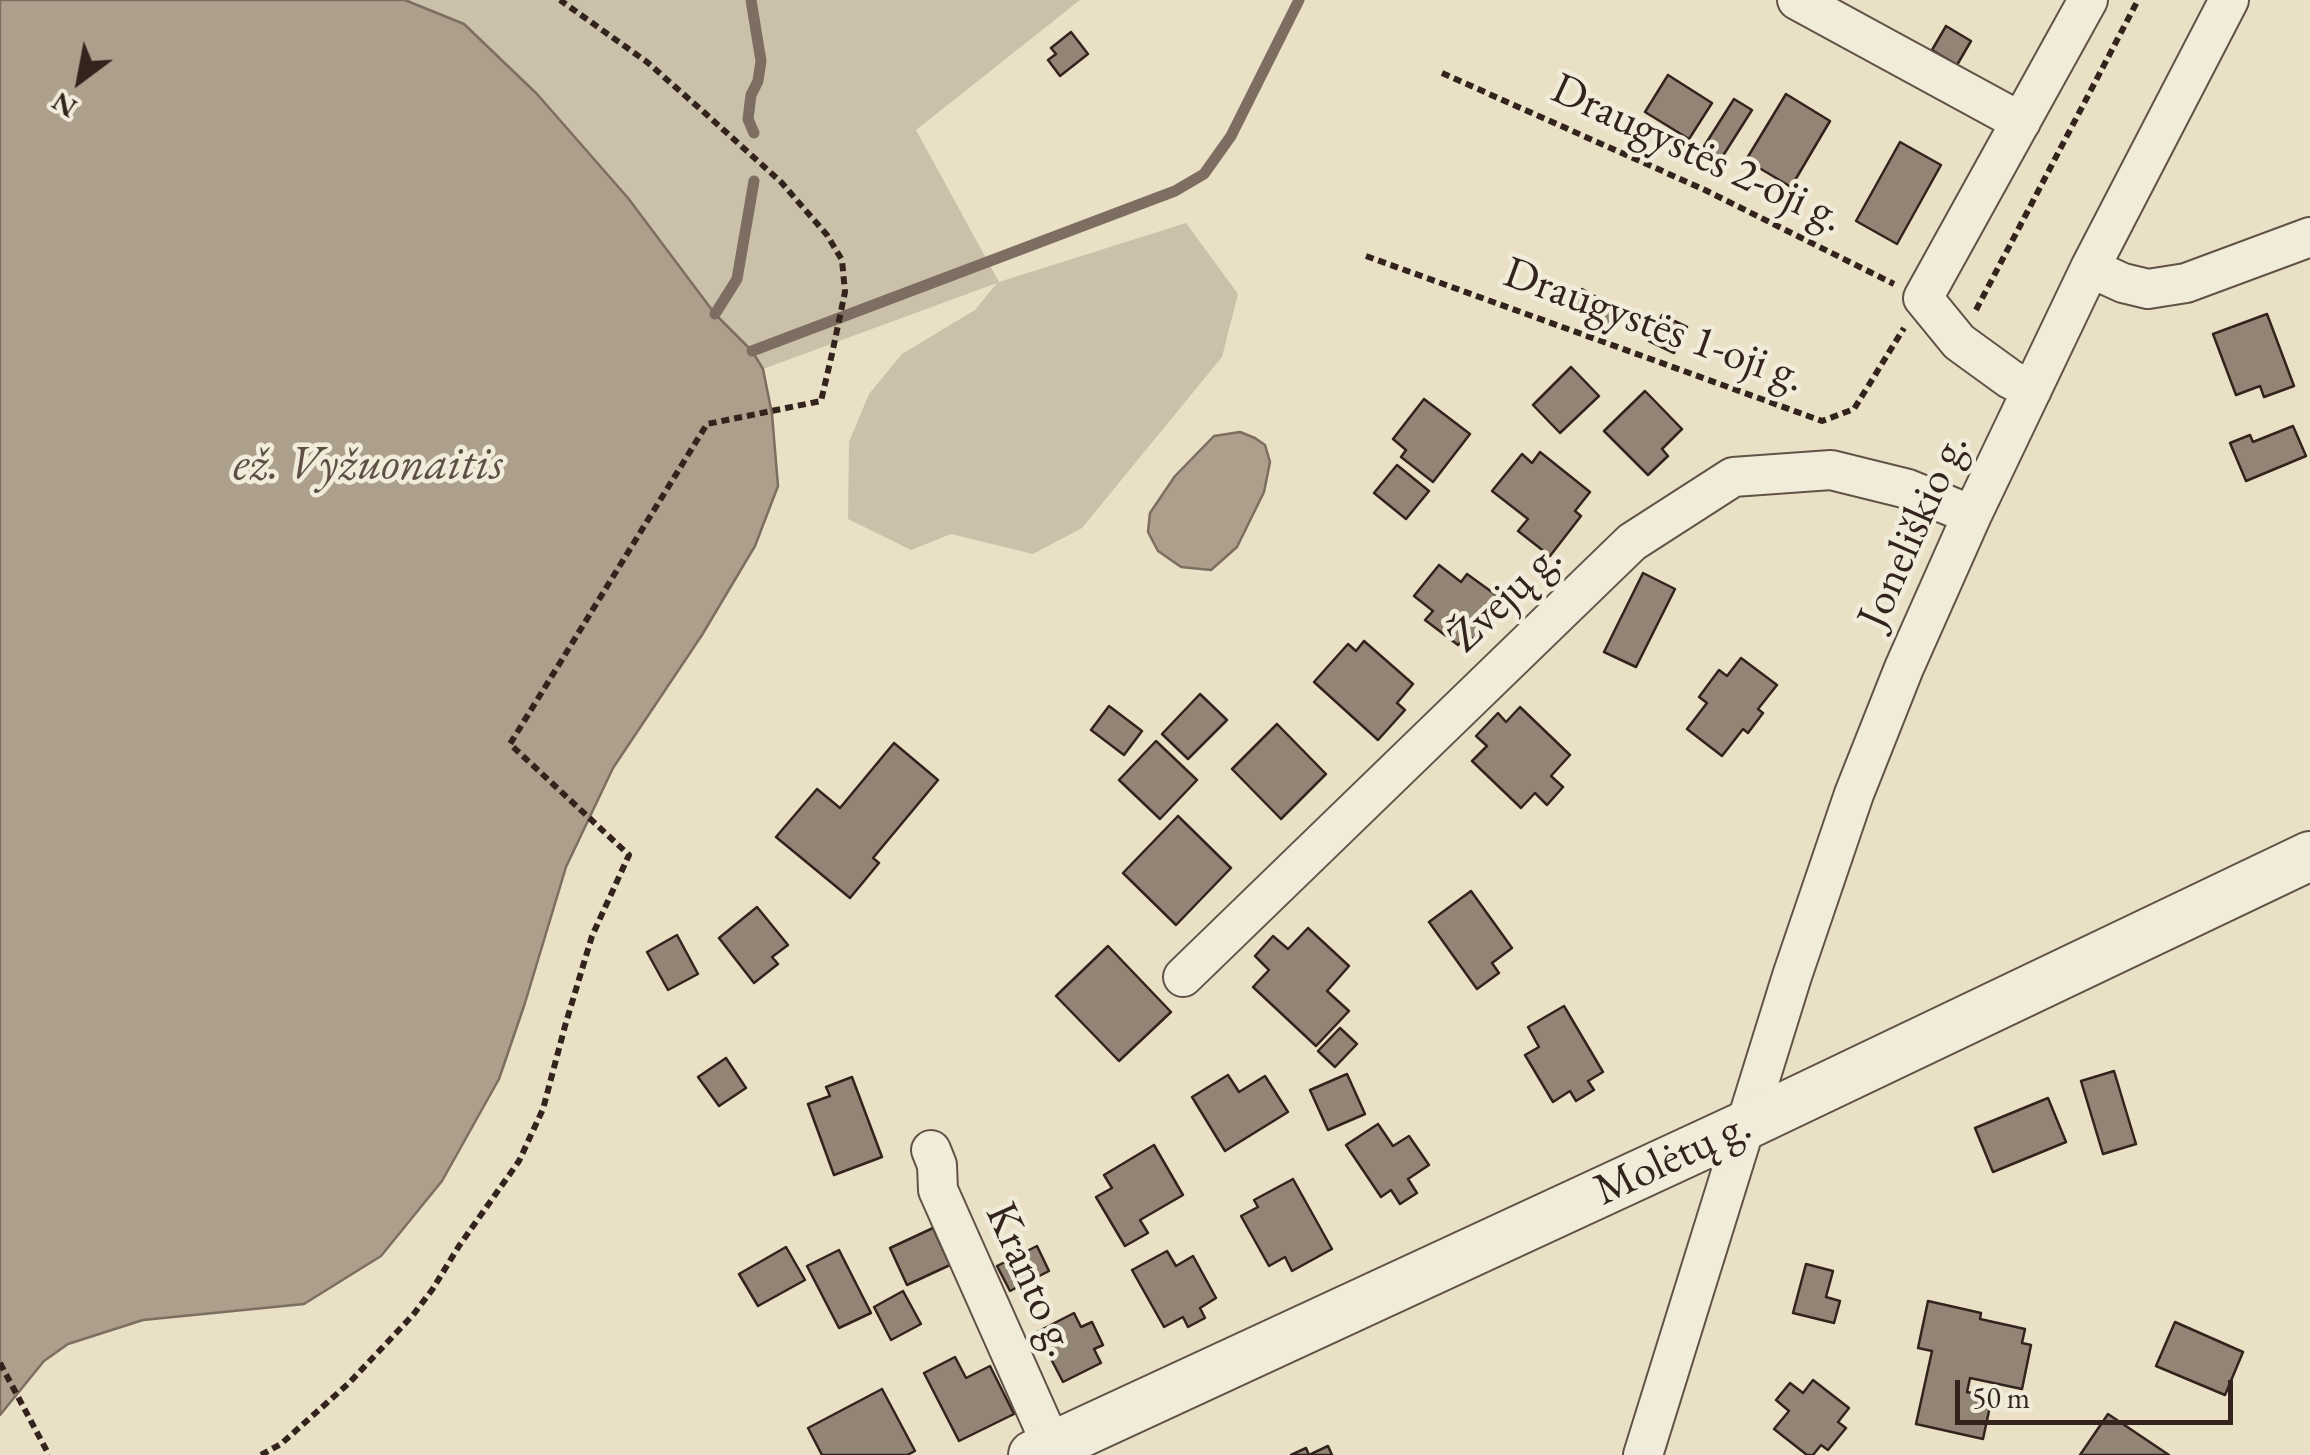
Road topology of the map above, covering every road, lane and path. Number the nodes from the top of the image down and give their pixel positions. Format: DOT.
graph roads {
  1 [pos="560,0"];
  2 [pos="1797,0"];
  3 [pos="2088,0"];
  4 [pos="2138,0"];
  5 [pos="2229,0"];
  6 [pos="1442,73"];
  7 [pos="2021,122"];
  8 [pos="2310,237"];
  9 [pos="1366,256"];
  10 [pos="2090,268"];
  11 [pos="1923,298"];
  12 [pos="1960,342"];
  13 [pos="2032,390"];
  14 [pos="1972,515"];
  15 [pos="2310,856"];
  16 [pos="1182,977"];
  17 [pos="1744,1126"];
  18 [pos="931,1150"];
  19 [pos="0,1363"];
  20 [pos="1042,1451"];
  21 [pos="49,1455"];
  22 [pos="261,1455"];
  23 [pos="1643,1455"];
  1 -- 22 [label="path"];
  2 -- 7 [label="street"];
  3 -- 7 [label="street"];
  4 -- 12 [label="path"];
  5 -- 10 [label="street, Joneliškio g."];
  6 -- 11 [label="path, Draugystės 2-oji g."];
  7 -- 11 [label="street"];
  8 -- 10 [label="street"];
  9 -- 11 [label="path, Draugystės 1-oji g."];
  10 -- 13 [label="street, Joneliškio g."];
  11 -- 12 [label="street"];
  12 -- 13 [label="street"];
  13 -- 14 [label="street, Joneliškio g."];
  14 -- 16 [label="street, Žvejų g."];
  14 -- 17 [label="street, Joneliškio g."];
  15 -- 17 [label="street, Molėtų g."];
  17 -- 20 [label="street, Molėtų g."];
  17 -- 23 [label="street, Joneliškio g."];
  18 -- 20 [label="street, Kranto g."];
  19 -- 21 [label="path"];
}
